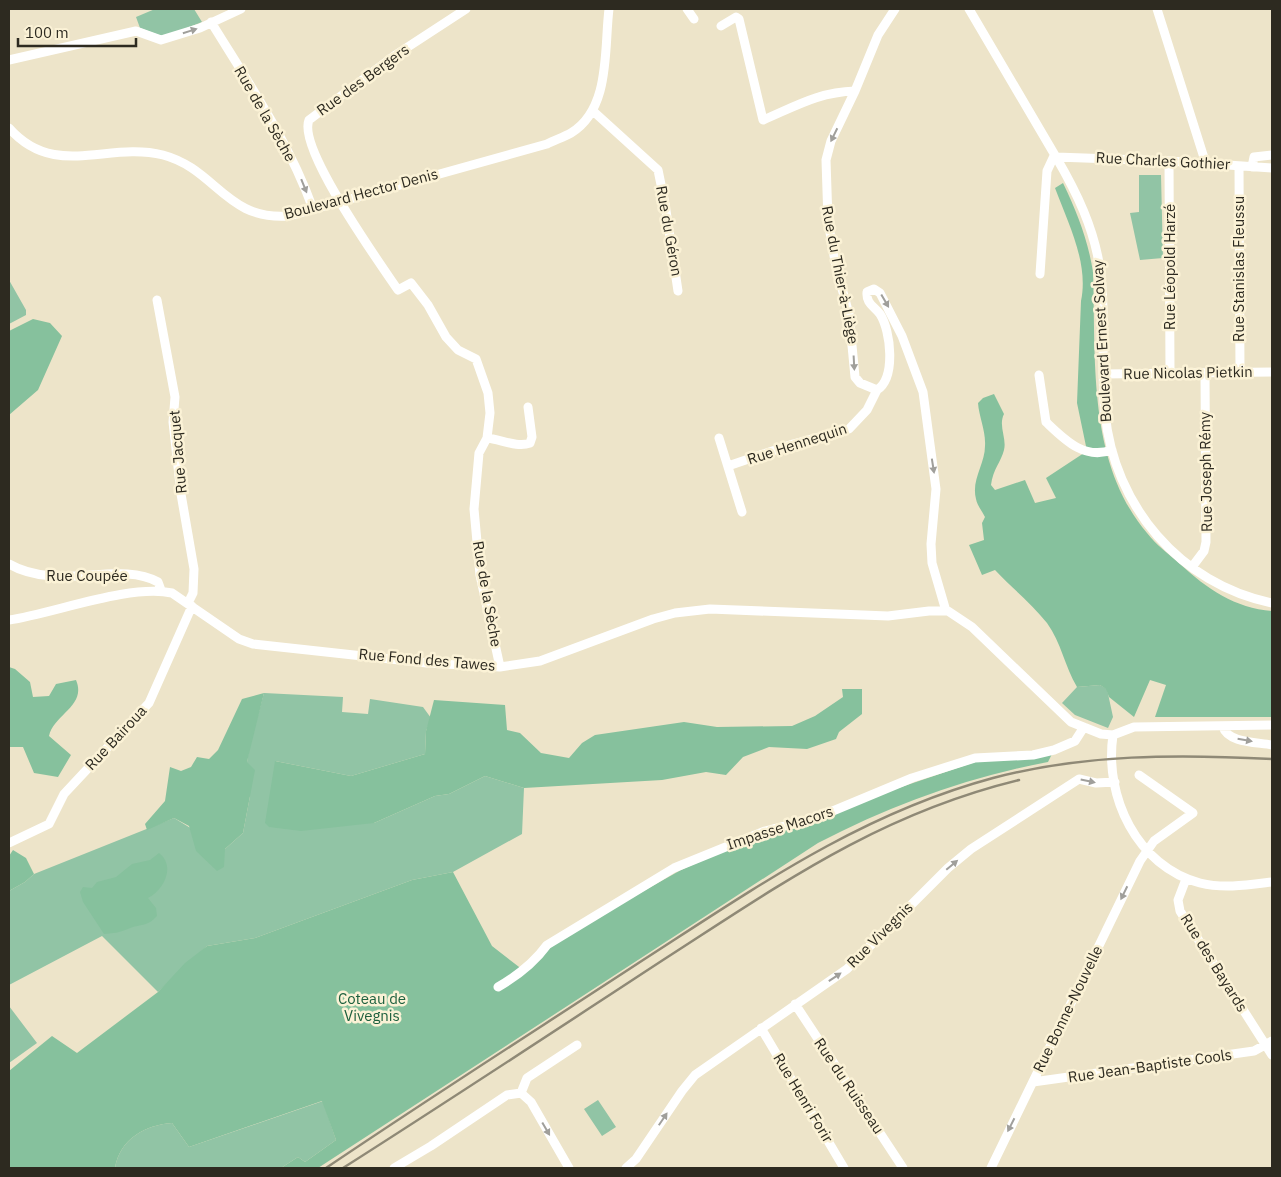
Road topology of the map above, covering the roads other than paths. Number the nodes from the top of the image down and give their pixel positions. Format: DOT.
graph roads {
  1 [pos="241,9"];
  2 [pos="466,9"];
  3 [pos="609,9"];
  4 [pos="687,9"];
  5 [pos="895,9"];
  6 [pos="969,9"];
  7 [pos="1157,9"];
  8 [pos="694,19"];
  9 [pos="211,22"];
  10 [pos="721,26"];
  11 [pos="9,60"];
  12 [pos="855,91"];
  13 [pos="593,111"];
  14 [pos="9,128"];
  15 [pos="1272,155"];
  16 [pos="1055,156"];
  17 [pos="1169,161"];
  18 [pos="1206,164"];
  19 [pos="1239,166"];
  20 [pos="1252,166"];
  21 [pos="1272,168"];
  22 [pos="338,201"];
  23 [pos="313,209"];
  24 [pos="1040,274"];
  25 [pos="678,291"];
  26 [pos="156,300"];
  27 [pos="1240,372"];
  28 [pos="1272,372"];
  29 [pos="1170,373"];
  30 [pos="1205,373"];
  31 [pos="1104,374"];
  32 [pos="1039,375"];
  33 [pos="877,390"];
  34 [pos="528,407"];
  35 [pos="487,438"];
  36 [pos="719,438"];
  37 [pos="1112,450"];
  38 [pos="728,466"];
  39 [pos="742,512"];
  40 [pos="9,564"];
  41 [pos="1192,567"];
  42 [pos="161,590"];
  43 [pos="1272,603"];
  44 [pos="190,605"];
  45 [pos="946,610"];
  46 [pos="9,620"];
  47 [pos="500,667"];
  48 [pos="1272,725"];
  49 [pos="1223,727"];
  50 [pos="1084,728"];
  51 [pos="1113,740"];
  52 [pos="1272,745"];
  53 [pos="1139,775"];
  54 [pos="1114,779"];
  55 [pos="9,842"];
  56 [pos="1146,850"];
  57 [pos="1186,879"];
  58 [pos="1272,882"];
  59 [pos="498,987"];
  60 [pos="795,1004"];
  61 [pos="761,1028"];
  62 [pos="1269,1043"];
  63 [pos="577,1045"];
  64 [pos="1272,1055"];
  65 [pos="1033,1082"];
  66 [pos="521,1093"];
  67 [pos="636,1160"];
  68 [pos="394,1168"];
  69 [pos="569,1168"];
  70 [pos="626,1168"];
  71 [pos="641,1168"];
  72 [pos="844,1168"];
  73 [pos="904,1168"];
  74 [pos="991,1168"];
  1 -- 9 [label="street"];
  2 -- 22 [label="street, Rue des Bergers"];
  3 -- 13 [label="street, Boulevard Hector Denis"];
  4 -- 8 [label="street"];
  5 -- 12 [label="street, Rue du Thier-à-Liège"];
  6 -- 16 [label="street, Boulevard Ernest Solvay"];
  7 -- 18 [label="street"];
  11 -- 9 [label="street, one-way"];
  9 -- 23 [label="street, Rue de la Sèche, one-way"];
  10 -- 12 [label="street"];
  12 -- 33 [label="street, Rue du Thier-à-Liège, one-way"];
  13 -- 22 [label="street, Boulevard Hector Denis"];
  13 -- 25 [label="street, Rue du Géron"];
  14 -- 23 [label="street, Boulevard Hector Denis"];
  15 -- 20 [label="street"];
  16 -- 17 [label="street, Rue Charles Gothier"];
  16 -- 24 [label="street"];
  16 -- 31 [label="street, Boulevard Ernest Solvay"];
  17 -- 18 [label="street, Rue Charles Gothier"];
  17 -- 29 [label="street, Rue Léopold Harzé"];
  18 -- 19 [label="street, Rue Charles Gothier"];
  19 -- 20 [label="street, Rue Charles Gothier"];
  19 -- 27 [label="street, Rue Stanislas Fleussu"];
  20 -- 21 [label="street, Rue Charles Gothier"];
  22 -- 23 [label="street, Boulevard Hector Denis"];
  22 -- 35 [label="street, Rue de la Sèche"];
  26 -- 44 [label="street, Rue Jacquet"];
  27 -- 28 [label="street, Rue Nicolas Pietkin"];
  27 -- 30 [label="street, Rue Nicolas Pietkin"];
  29 -- 30 [label="street, Rue Nicolas Pietkin"];
  29 -- 31 [label="street, Rue Nicolas Pietkin"];
  30 -- 41 [label="street, Rue Joseph Rémy"];
  31 -- 37 [label="street, Boulevard Ernest Solvay"];
  32 -- 37 [label="street"];
  33 -- 38 [label="street, Rue Hennequin"];
  33 -- 45 [label="street, Rue du Thier-à-Liège, one-way"];
  34 -- 35 [label="street"];
  35 -- 47 [label="street, Rue de la Sèche"];
  36 -- 38 [label="street"];
  37 -- 41 [label="street, Boulevard Ernest Solvay"];
  38 -- 39 [label="street"];
  40 -- 42 [label="street, Rue Coupée"];
  41 -- 43 [label="street, Boulevard Ernest Solvay"];
  42 -- 44 [label="street, Rue Fond des Tawes"];
  42 -- 46 [label="street"];
  44 -- 47 [label="street, Rue Fond des Tawes"];
  44 -- 55 [label="street, Rue Bairoua"];
  45 -- 47 [label="street, Rue Fond des Tawes"];
  45 -- 50 [label="street"];
  48 -- 49 [label="street"];
  49 -- 51 [label="street"];
  49 -- 52 [label="street, one-way"];
  50 -- 51 [label="street"];
  50 -- 59 [label="street, Impasse Macors"];
  51 -- 54 [label="street"];
  53 -- 56 [label="street"];
  54 -- 56 [label="street"];
  60 -- 54 [label="street, Rue Vivegnis, one-way"];
  56 -- 57 [label="street"];
  56 -- 65 [label="street, Rue Bonne-Nouvelle, one-way"];
  57 -- 58 [label="street"];
  57 -- 62 [label="street, Rue des Bayards"];
  60 -- 61 [label="street, Rue Vivegnis"];
  60 -- 73 [label="street, Rue du Ruisseau"];
  67 -- 61 [label="street, Rue Vivegnis, one-way"];
  61 -- 72 [label="street, Rue Henri Forir"];
  62 -- 64 [label="street, Rue des Bayards"];
  62 -- 65 [label="street, Rue Jean-Baptiste Cools"];
  63 -- 66 [label="street"];
  65 -- 74 [label="street, Rue Bonne-Nouvelle, one-way"];
  66 -- 68 [label="street"];
  66 -- 69 [label="street, one-way"];
  67 -- 70 [label="street, Rue Vivegnis"];
  67 -- 71 [label="street"];
}
